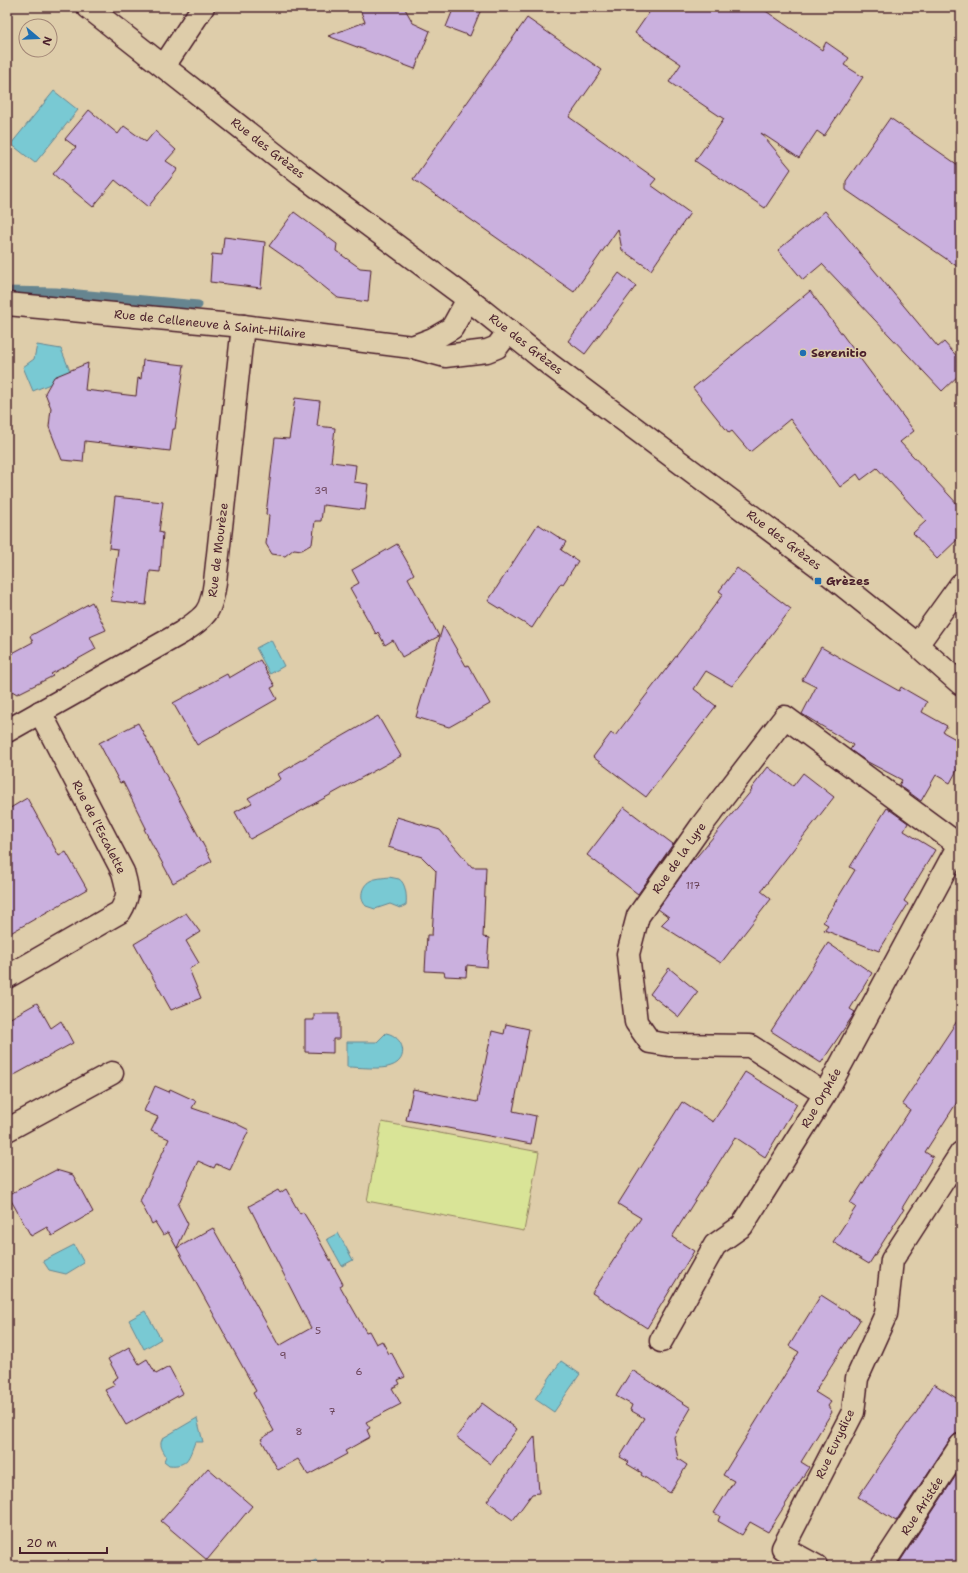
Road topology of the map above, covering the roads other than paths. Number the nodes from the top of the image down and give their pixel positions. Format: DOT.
graph roads {
  1 [pos="88,7"];
  2 [pos="203,7"];
  3 [pos="164,66"];
  4 [pos="468,299"];
  5 [pos="7,304"];
  6 [pos="243,326"];
  7 [pos="509,331"];
  8 [pos="412,347"];
  9 [pos="961,584"];
  10 [pos="917,645"];
  11 [pos="961,684"];
  12 [pos="40,712"];
  13 [pos="7,732"];
  14 [pos="960,843"];
  15 [pos="7,977"];
  16 [pos="112,1073"];
  17 [pos="825,1094"];
  18 [pos="7,1130"];
  19 [pos="961,1153"];
  20 [pos="661,1341"];
  21 [pos="961,1445"];
  22 [pos="816,1566"];
  23 [pos="882,1566"];
  1 -- 3 [label="street, Rue des Grèzes"];
  2 -- 3 [label="street"];
  3 -- 4 [label="street, Rue des Grèzes"];
  4 -- 7 [label="street, Rue des Grèzes"];
  4 -- 8 [label="street, Rue de Celleneuve à Saint-Hilaire"];
  5 -- 6 [label="street, Rue de Celleneuve à Saint-Hilaire"];
  6 -- 8 [label="street, Rue de Celleneuve à Saint-Hilaire"];
  6 -- 12 [label="street, Rue de Mourèze"];
  7 -- 8 [label="street, Rue de Celleneuve à Saint-Hilaire"];
  7 -- 10 [label="street, Rue des Grèzes"];
  9 -- 10 [label="street"];
  10 -- 11 [label="street, Rue des Grèzes"];
  12 -- 13 [label="street, Rue de Mourèze"];
  12 -- 15 [label="street, Rue de l'Escalette"];
  14 -- 17 [label="street, Rue Orphée"];
  14 -- 17 [label="street, Rue de la Lyre"];
  16 -- 18 [label="street"];
  17 -- 20 [label="street, Rue Orphée"];
  19 -- 22 [label="street, Rue Eurydice"];
  21 -- 23 [label="street, Rue Aristée"];
}
